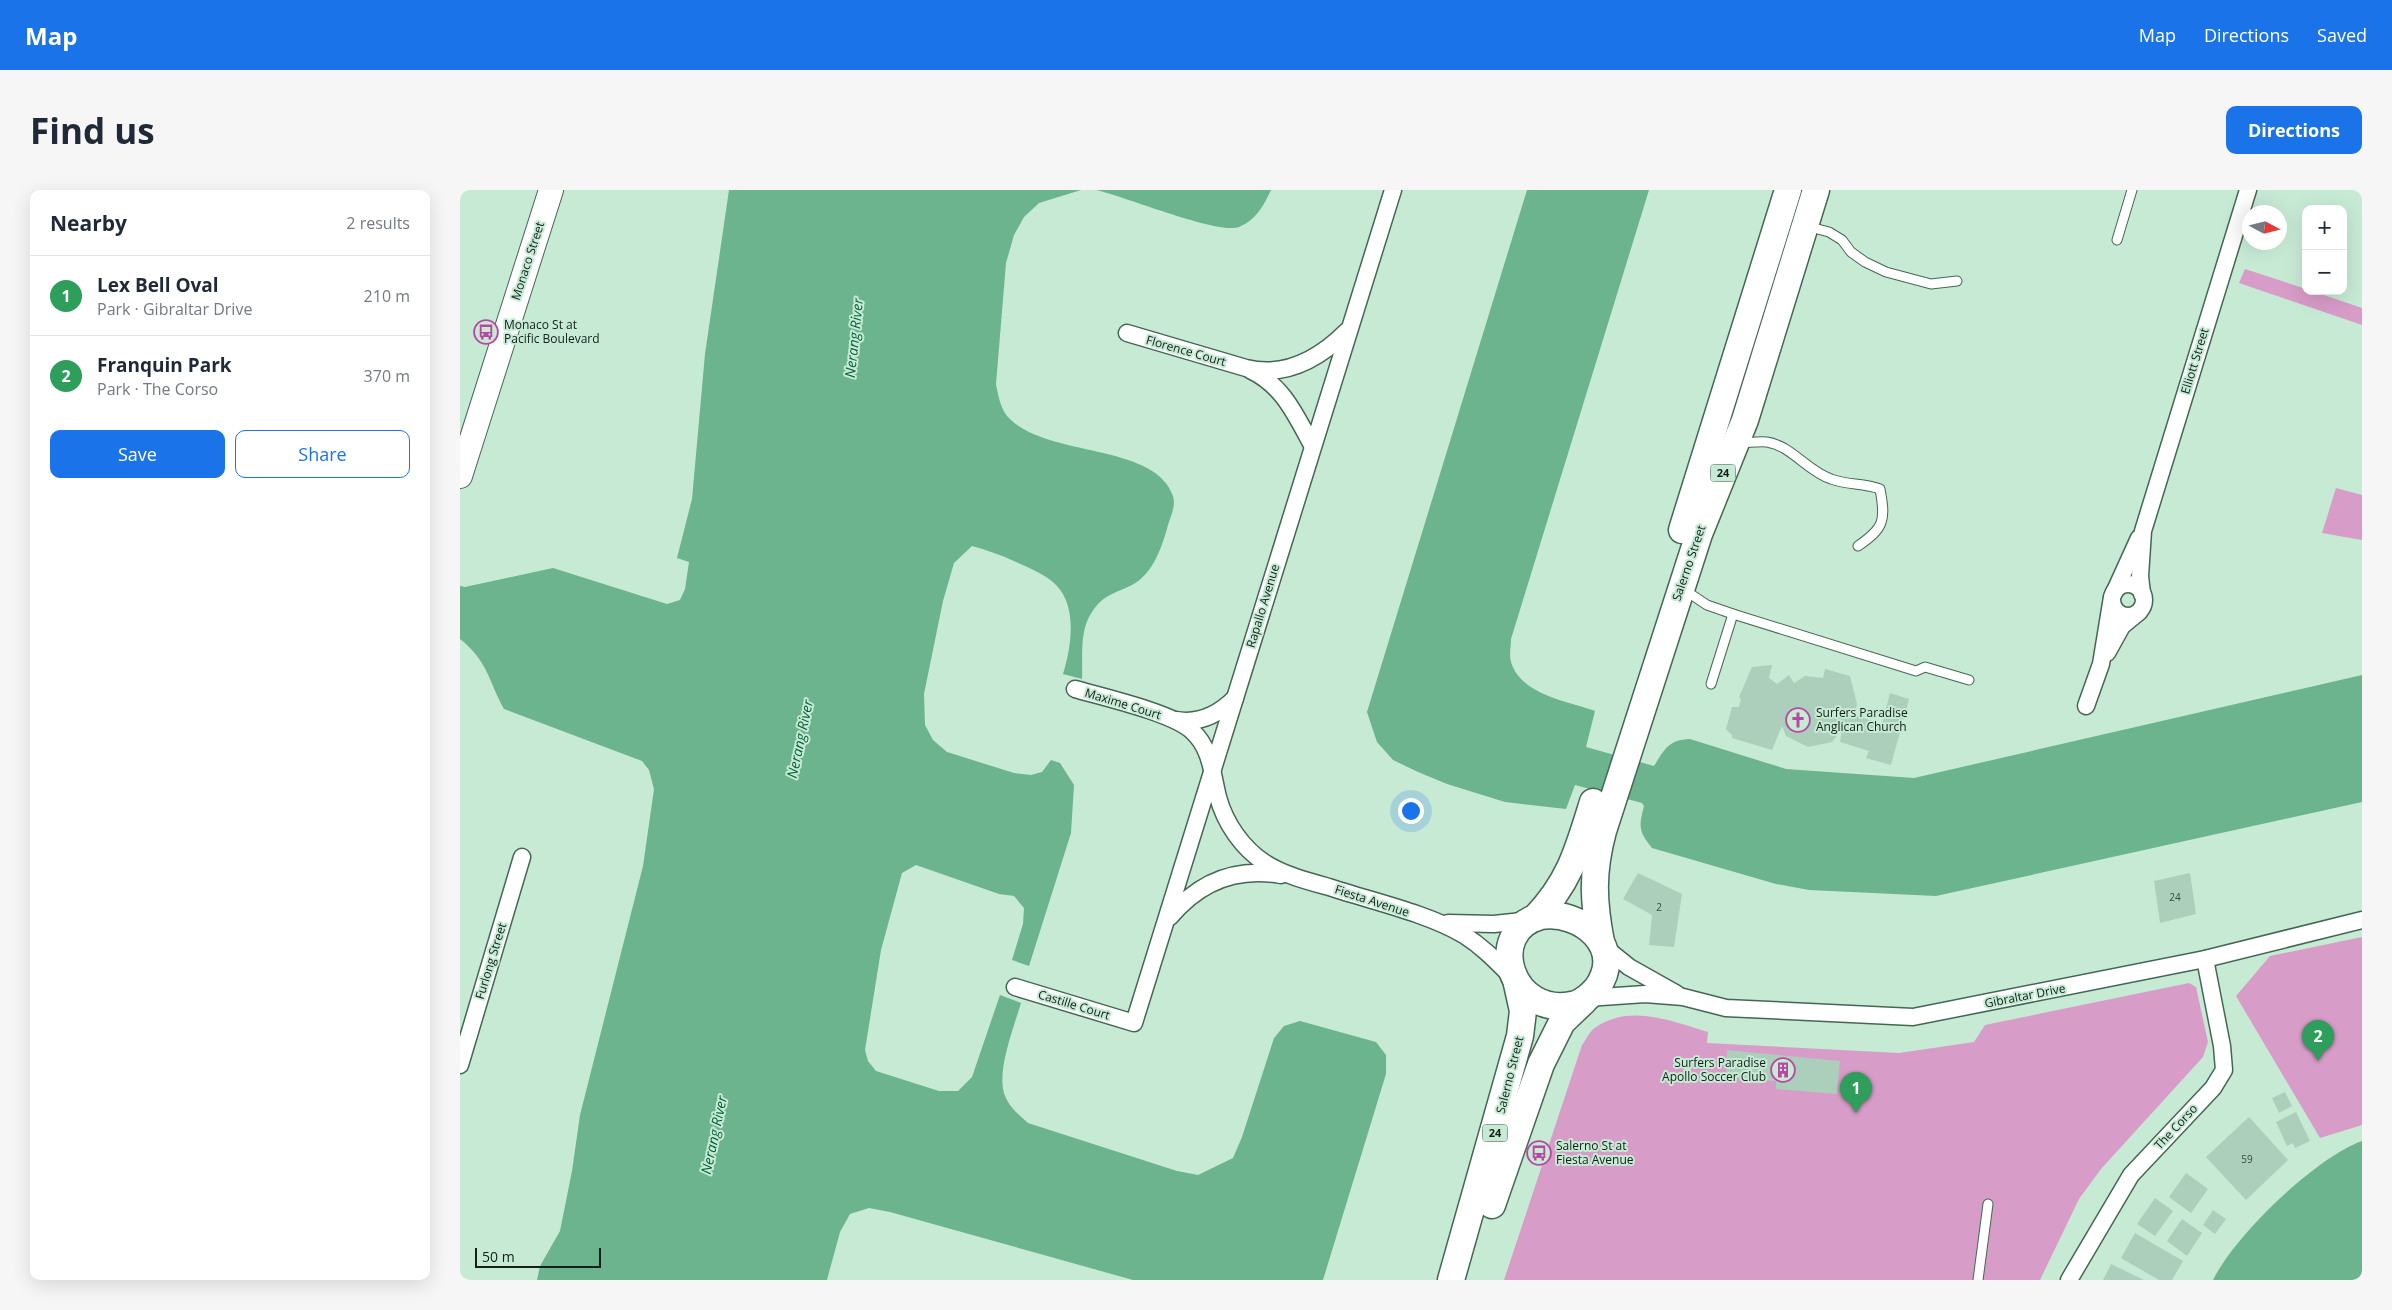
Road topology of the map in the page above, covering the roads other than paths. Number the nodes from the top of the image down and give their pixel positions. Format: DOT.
graph roads {
  1 [pos="551,190"];
  2 [pos="1393,190"];
  3 [pos="1788,190"];
  4 [pos="1816,190"];
  5 [pos="2132,190"];
  6 [pos="2248,190"];
  7 [pos="1805,226"];
  8 [pos="2117,240"];
  9 [pos="1957,281"];
  10 [pos="1349,329"];
  11 [pos="1127,333"];
  12 [pos="1246,368"];
  13 [pos="1736,443"];
  14 [pos="1312,445"];
  15 [pos="460,476"];
  16 [pos="2143,531"];
  17 [pos="1858,546"];
  18 [pos="1673,584"];
  19 [pos="2142,594"];
  20 [pos="2113,595"];
  21 [pos="2139,612"];
  22 [pos="1733,614"];
  23 [pos="2100,664"];
  24 [pos="1969,680"];
  25 [pos="1712,684"];
  26 [pos="1075,689"];
  27 [pos="1235,698"];
  28 [pos="2086,706"];
  29 [pos="1172,718"];
  30 [pos="1213,770"];
  31 [pos="1605,795"];
  32 [pos="522,857"];
  33 [pos="1303,879"];
  34 [pos="1534,919"];
  35 [pos="1167,920"];
  36 [pos="2362,920"];
  37 [pos="1440,923"];
  38 [pos="1602,943"];
  39 [pos="2205,959"];
  40 [pos="1515,982"];
  41 [pos="1015,987"];
  42 [pos="1683,997"];
  43 [pos="1585,999"];
  44 [pos="1134,1023"];
  45 [pos="460,1065"];
  46 [pos="1988,1204"];
  47 [pos="1451,1280"];
  48 [pos="1469,1280"];
  49 [pos="1978,1280"];
  50 [pos="2069,1280"];
  1 -- 15 [label="street, Monaco Street"];
  2 -- 10 [label="street, Rapallo Avenue"];
  3 -- 18 [label="main road, Salerno Street / 24"];
  4 -- 7 [label="main road, Salerno Street / 24"];
  5 -- 8 [label="lane"];
  6 -- 16 [label="street, Elliott Street"];
  7 -- 9 [label="lane"];
  7 -- 13 [label="main road, Salerno Street / 24"];
  10 -- 12 [label="street, Florence Court"];
  10 -- 14 [label="street, Rapallo Avenue"];
  11 -- 12 [label="street, Florence Court"];
  12 -- 14 [label="street, Florence Court"];
  13 -- 17 [label="lane"];
  13 -- 18 [label="main road, Salerno Street / 24"];
  14 -- 27 [label="street, Rapallo Avenue"];
  16 -- 19 [label="street, Elliott Street"];
  16 -- 20 [label="street, Elliott Street"];
  18 -- 22 [label="lane"];
  18 -- 31 [label="main road, Salerno Street / 24"];
  19 -- 20 [label="street"];
  19 -- 21 [label="street"];
  20 -- 21 [label="street"];
  20 -- 23 [label="street, Elliott Street"];
  21 -- 23 [label="street, Elliott Street"];
  22 -- 24 [label="lane"];
  22 -- 25 [label="lane"];
  23 -- 28 [label="street, Elliott Street"];
  26 -- 29 [label="street, Maxime Court"];
  27 -- 29 [label="street, Maxime Court"];
  27 -- 30 [label="street, Rapallo Avenue"];
  29 -- 30 [label="street, Maxime Court"];
  30 -- 33 [label="street, Fiesta Avenue"];
  30 -- 35 [label="street, Rapallo Avenue"];
  31 -- 34 [label="main road, Salerno Street / 24"];
  31 -- 38 [label="main road, Salerno Street / 24"];
  32 -- 45 [label="street, Furlong Street"];
  33 -- 35 [label="street, Fiesta Avenue"];
  33 -- 37 [label="street, Fiesta Avenue"];
  34 -- 37 [label="street, Fiesta Avenue"];
  34 -- 38 [label="main road"];
  34 -- 40 [label="main road, 24"];
  35 -- 44 [label="street, Rapallo Avenue"];
  36 -- 39 [label="street, Gibraltar Drive"];
  37 -- 40 [label="street, Fiesta Avenue"];
  38 -- 42 [label="street, Gibraltar Drive"];
  38 -- 43 [label="main road, 24"];
  39 -- 42 [label="street, Gibraltar Drive"];
  39 -- 50 [label="street, The Corso"];
  40 -- 43 [label="main road"];
  40 -- 47 [label="main road, Salerno Street / 24"];
  41 -- 44 [label="street, Castille Court"];
  42 -- 43 [label="street, Gibraltar Drive"];
  43 -- 48 [label="main road, Salerno Street / 24"];
  46 -- 49 [label="lane"];
}
